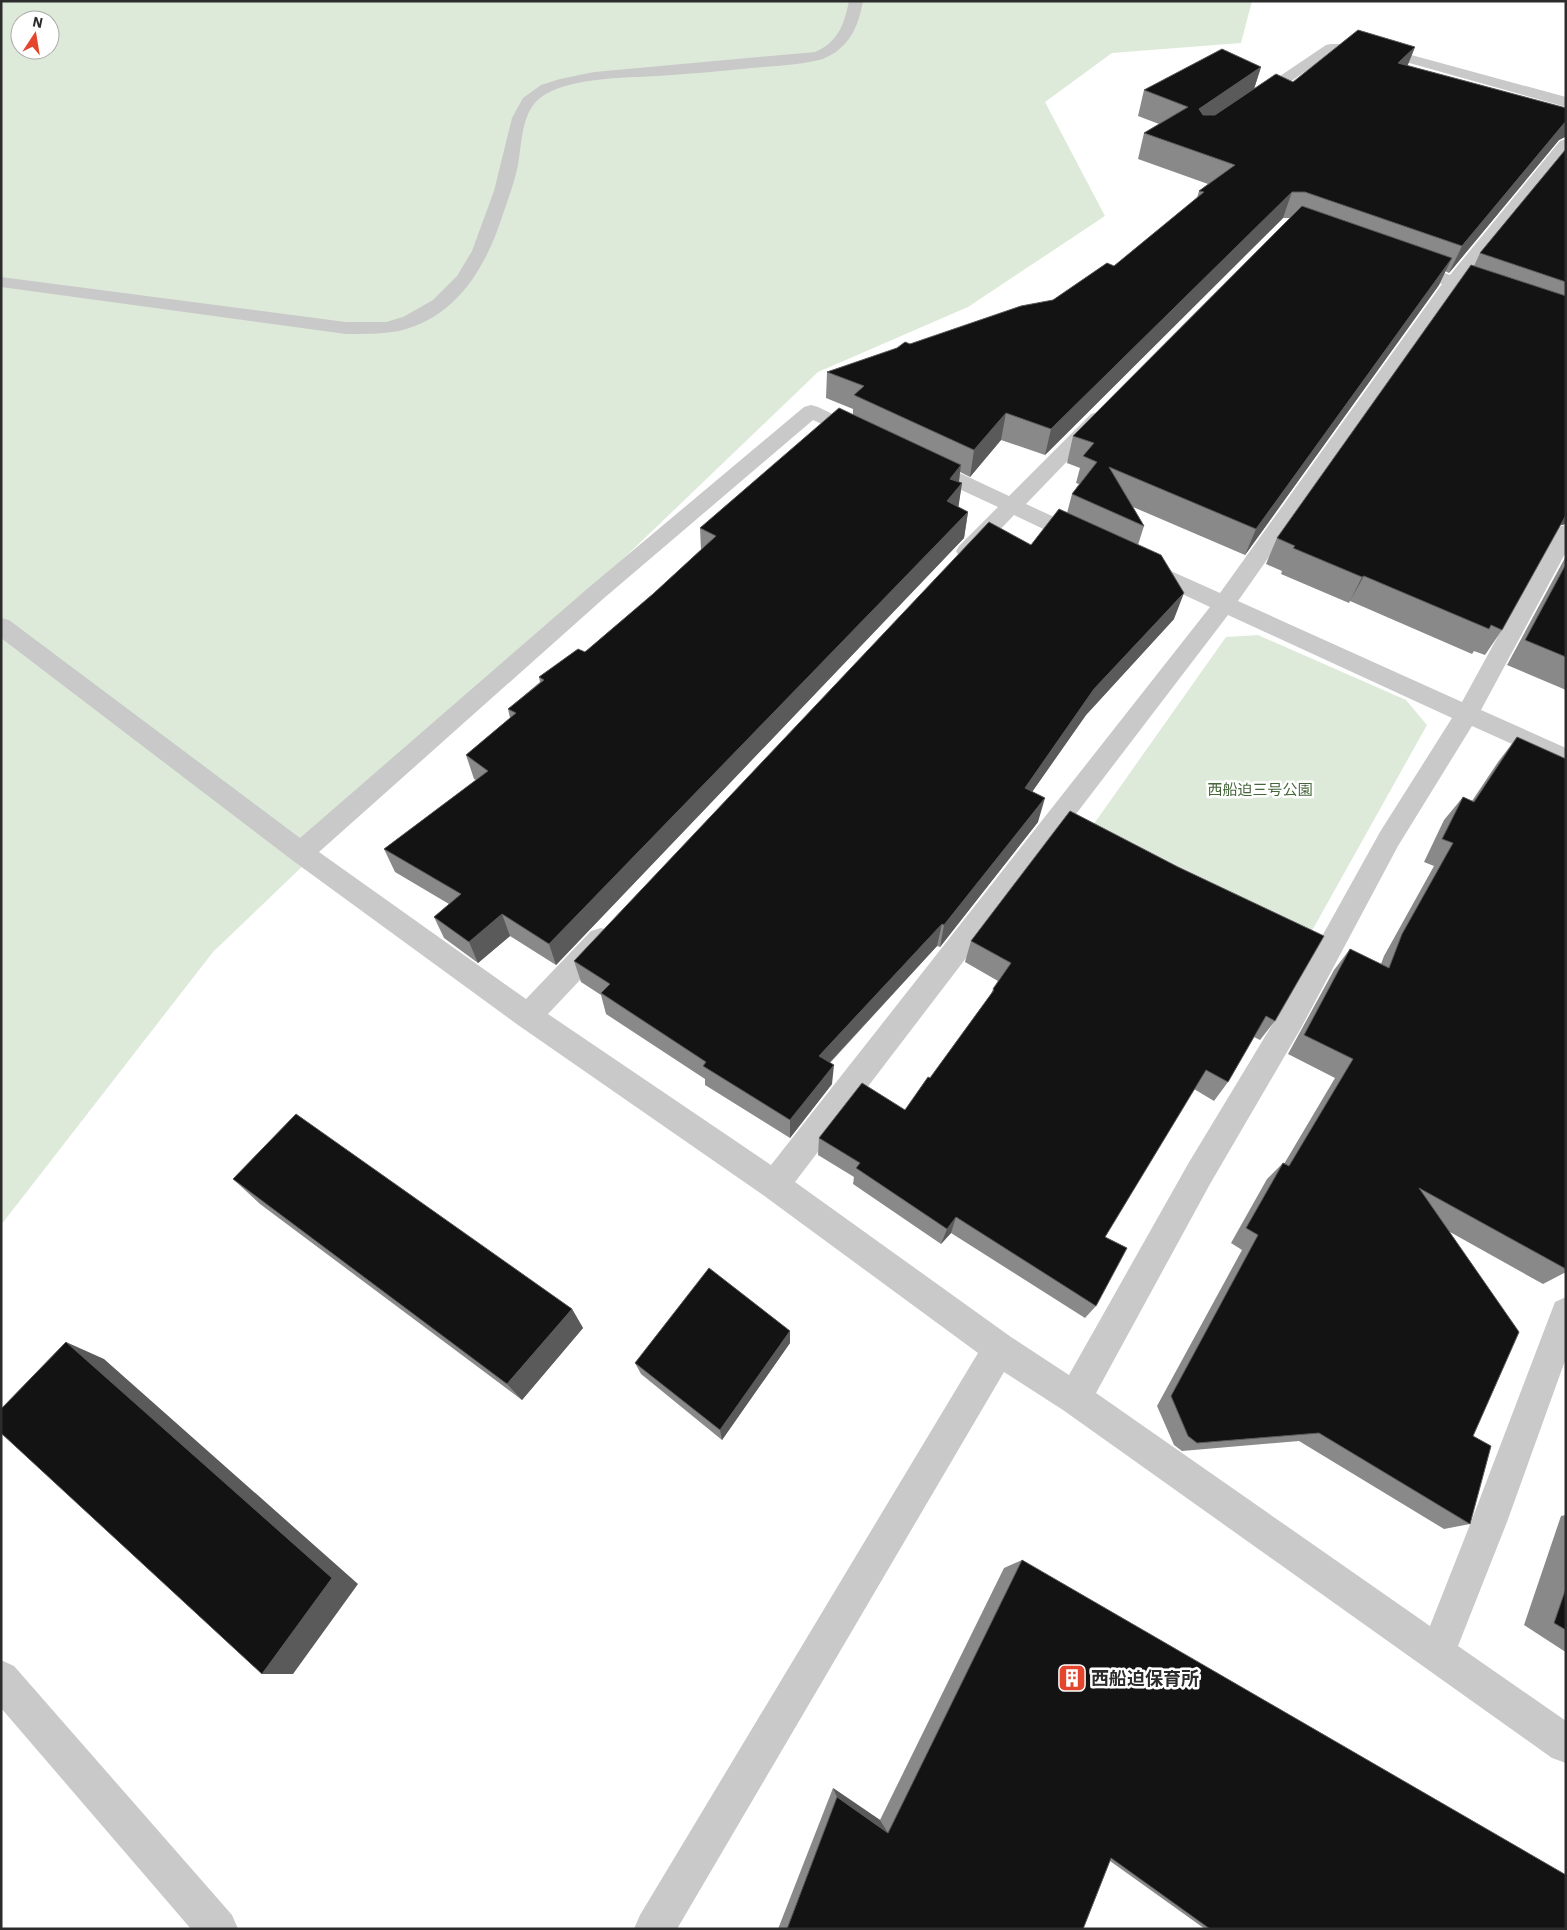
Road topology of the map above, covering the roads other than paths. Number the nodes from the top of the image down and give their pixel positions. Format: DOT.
graph roads {
  1 [pos="856,1"];
  2 [pos="1566,102"];
  3 [pos="1243,108"];
  4 [pos="1566,144"];
  5 [pos="1389,260"];
  6 [pos="1,282"];
  7 [pos="1452,282"];
  8 [pos="1514,303"];
  9 [pos="1115,400"];
  10 [pos="880,444"];
  11 [pos="906,456"];
  12 [pos="1010,506"];
  13 [pos="1566,532"];
  14 [pos="1099,547"];
  15 [pos="1126,559"];
  16 [pos="956,564"];
  17 [pos="1224,604"];
  18 [pos="1,626"];
  19 [pos="1467,714"];
  20 [pos="1566,758"];
  21 [pos="301,853"];
  22 [pos="616,922"];
  23 [pos="528,1016"];
  24 [pos="774,1185"];
  25 [pos="1566,1313"];
  26 [pos="999,1349"];
  27 [pos="1075,1398"];
  28 [pos="1437,1653"];
  29 [pos="1,1679"];
  30 [pos="1566,1744"];
  31 [pos="218,1929"];
  32 [pos="654,1929"];
  1 -- 6 [label="street"];
  2 -- 3 [label="street"];
  4 -- 7 [label="street"];
  5 -- 7 [label="street"];
  7 -- 8 [label="street"];
  7 -- 17 [label="street"];
  9 -- 12 [label="street"];
  10 -- 21 [label="street"];
  11 -- 12 [label="street"];
  12 -- 14 [label="street"];
  12 -- 16 [label="street"];
  13 -- 19 [label="street"];
  15 -- 17 [label="street"];
  17 -- 19 [label="street"];
  17 -- 24 [label="street"];
  18 -- 21 [label="street"];
  19 -- 20 [label="street"];
  19 -- 27 [label="street"];
  21 -- 23 [label="street"];
  22 -- 23 [label="street"];
  23 -- 24 [label="street"];
  24 -- 26 [label="street"];
  25 -- 28 [label="street"];
  26 -- 27 [label="street"];
  26 -- 32 [label="street"];
  27 -- 28 [label="street"];
  28 -- 30 [label="street"];
  29 -- 31 [label="street"];
}
